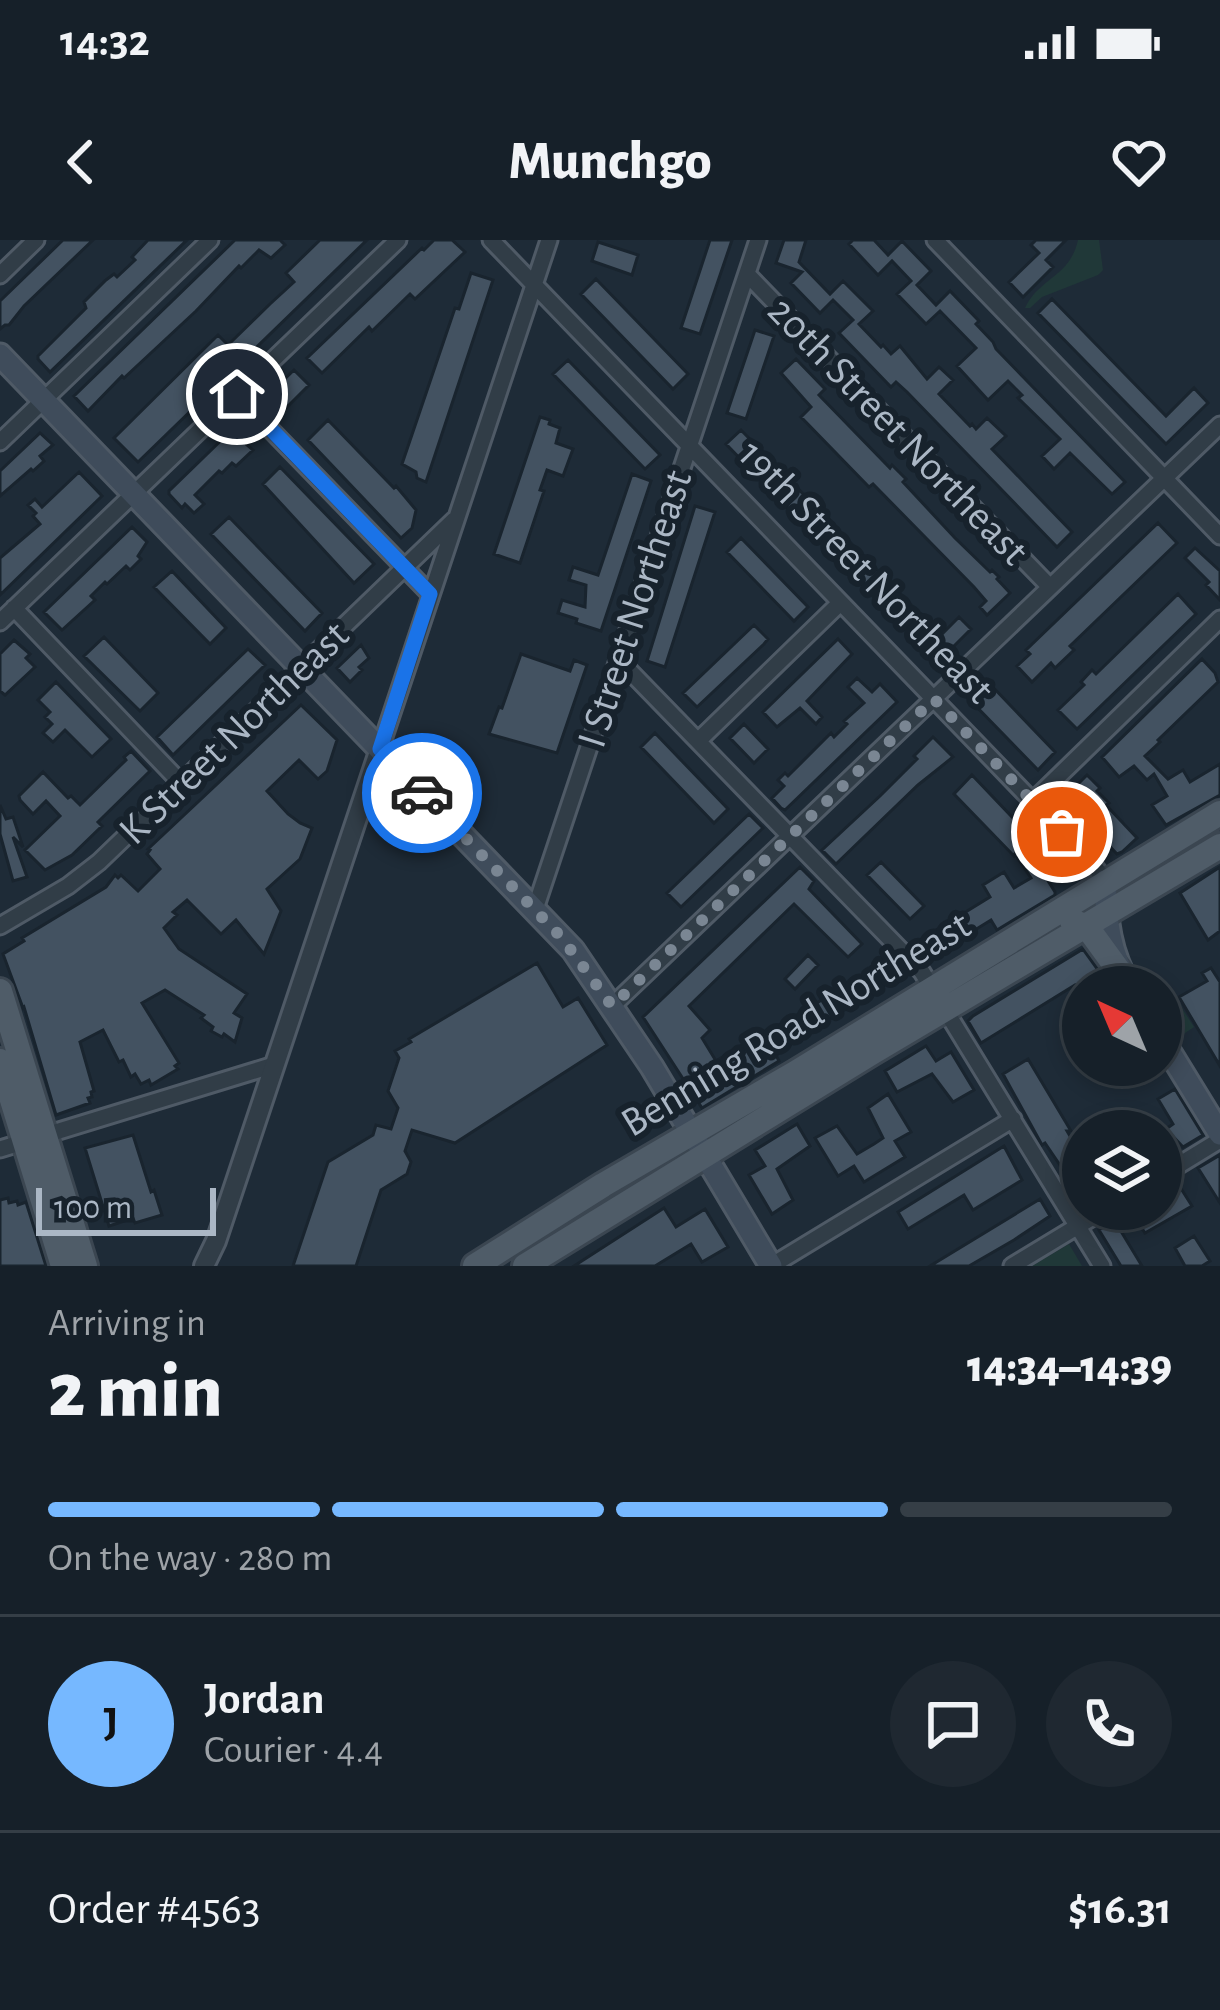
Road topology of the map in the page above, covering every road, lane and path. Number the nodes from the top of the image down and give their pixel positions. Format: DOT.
graph roads {
  1 [pos="36,240"];
  2 [pos="210,240"];
  3 [pos="398,240"];
  4 [pos="491,240"];
  5 [pos="549,240"];
  6 [pos="758,240"];
  7 [pos="934,240"];
  8 [pos="747,274"];
  9 [pos="0,275"];
  10 [pos="533,285"];
  11 [pos="0,355"];
  12 [pos="237,394"];
  13 [pos="44,400"];
  14 [pos="1220,425"];
  15 [pos="0,442"];
  16 [pos="690,445"];
  17 [pos="1164,478"];
  18 [pos="134,494"];
  19 [pos="454,520"];
  20 [pos="1220,536"];
  21 [pos="405,568"];
  22 [pos="1050,587"];
  23 [pos="430,594"];
  24 [pos="840,603"];
  25 [pos="14,608"];
  26 [pos="1220,619"];
  27 [pos="0,622"];
  28 [pos="618,659"];
  29 [pos="302,668"];
  30 [pos="934,699"];
  31 [pos="698,741"];
  32 [pos="380,749"];
  33 [pos="182,783"];
  34 [pos="1033,801"];
  35 [pos="1217,820"];
  36 [pos="790,836"];
  37 [pos="1220,846"];
  38 [pos="1105,881"];
  39 [pos="535,909"];
  40 [pos="1054,914"];
  41 [pos="1096,921"];
  42 [pos="0,926"];
  43 [pos="1118,966"];
  44 [pos="933,988"];
  45 [pos="0,991"];
  46 [pos="612,1006"];
  47 [pos="947,1010"];
  48 [pos="7,1038"];
  49 [pos="8,1063"];
  50 [pos="274,1065"];
  51 [pos="1182,1073"];
  52 [pos="1013,1119"];
  53 [pos="692,1133"];
  54 [pos="1220,1137"];
  55 [pos="35,1139"];
  56 [pos="0,1149"];
  57 [pos="707,1157"];
  58 [pos="1182,1162"];
  59 [pos="1062,1200"];
  60 [pos="1071,1230"];
  61 [pos="1080,1230"];
  62 [pos="65,1249"];
  63 [pos="85,1266"];
  64 [pos="208,1266"];
  65 [pos="475,1266"];
  66 [pos="525,1266"];
  67 [pos="771,1266"];
  68 [pos="1012,1266"];
  69 [pos="1102,1266"];
  1 -- 9 [label="street"];
  2 -- 13 [label="street"];
  3 -- 12 [label="street"];
  4 -- 10 [label="street, 19th Street Northeast"];
  5 -- 10 [label="street"];
  6 -- 8 [label="street, I Street Northeast"];
  7 -- 17 [label="street"];
  8 -- 16 [label="street, I Street Northeast"];
  8 -- 22 [label="street, 20th Street Northeast"];
  10 -- 16 [label="street, 19th Street Northeast"];
  10 -- 19 [label="street"];
  11 -- 13 [label="main road"];
  12 -- 18 [label="street"];
  12 -- 21 [label="street"];
  13 -- 15 [label="street"];
  13 -- 18 [label="main road"];
  14 -- 17 [label="street"];
  16 -- 24 [label="street, 19th Street Northeast"];
  16 -- 28 [label="street, I Street Northeast"];
  17 -- 20 [label="street"];
  17 -- 22 [label="street"];
  18 -- 25 [label="street"];
  18 -- 29 [label="main road"];
  19 -- 21 [label="street, K Street Northeast"];
  19 -- 23 [label="street"];
  21 -- 23 [label="street"];
  21 -- 29 [label="street, K Street Northeast"];
  22 -- 30 [label="street"];
  23 -- 32 [label="street"];
  24 -- 30 [label="street, 19th Street Northeast"];
  24 -- 31 [label="street"];
  25 -- 27 [label="street"];
  25 -- 33 [label="street"];
  26 -- 34 [label="street"];
  28 -- 31 [label="street"];
  28 -- 39 [label="street, I Street Northeast"];
  29 -- 32 [label="main road"];
  29 -- 33 [label="street, K Street Northeast"];
  30 -- 34 [label="street, 19th Street Northeast"];
  30 -- 36 [label="street"];
  31 -- 36 [label="street"];
  32 -- 39 [label="main road"];
  32 -- 50 [label="street"];
  33 -- 42 [label="street, K Street Northeast"];
  34 -- 38 [label="street, 19th Street Northeast"];
  35 -- 38 [label="main road, Benning Road Northeast"];
  36 -- 44 [label="street"];
  36 -- 46 [label="street"];
  37 -- 41 [label="main road, Benning Road Northeast"];
  38 -- 40 [label="main road, Benning Road Northeast"];
  38 -- 41 [label="main road"];
  39 -- 46 [label="main road"];
  40 -- 41 [label="main road"];
  40 -- 44 [label="main road, Benning Road Northeast"];
  41 -- 43 [label="main road"];
  41 -- 47 [label="main road, Benning Road Northeast"];
  44 -- 47 [label="street"];
  44 -- 53 [label="main road, Benning Road Northeast"];
  45 -- 48 [label="main road"];
  46 -- 53 [label="main road"];
  47 -- 52 [label="street"];
  47 -- 57 [label="main road, Benning Road Northeast"];
  48 -- 49 [label="main road"];
  49 -- 55 [label="main road"];
  50 -- 55 [label="street"];
  50 -- 64 [label="street"];
  51 -- 54 [label="main road"];
  52 -- 59 [label="street"];
  52 -- 67 [label="street"];
  53 -- 57 [label="main road"];
  53 -- 65 [label="main road, Benning Road Northeast"];
  54 -- 58 [label="street"];
  55 -- 56 [label="street"];
  55 -- 62 [label="main road"];
  57 -- 66 [label="main road, Benning Road Northeast"];
  57 -- 67 [label="main road"];
  60 -- 68 [label="street"];
  61 -- 69 [label="street"];
  62 -- 63 [label="main road"];
}
